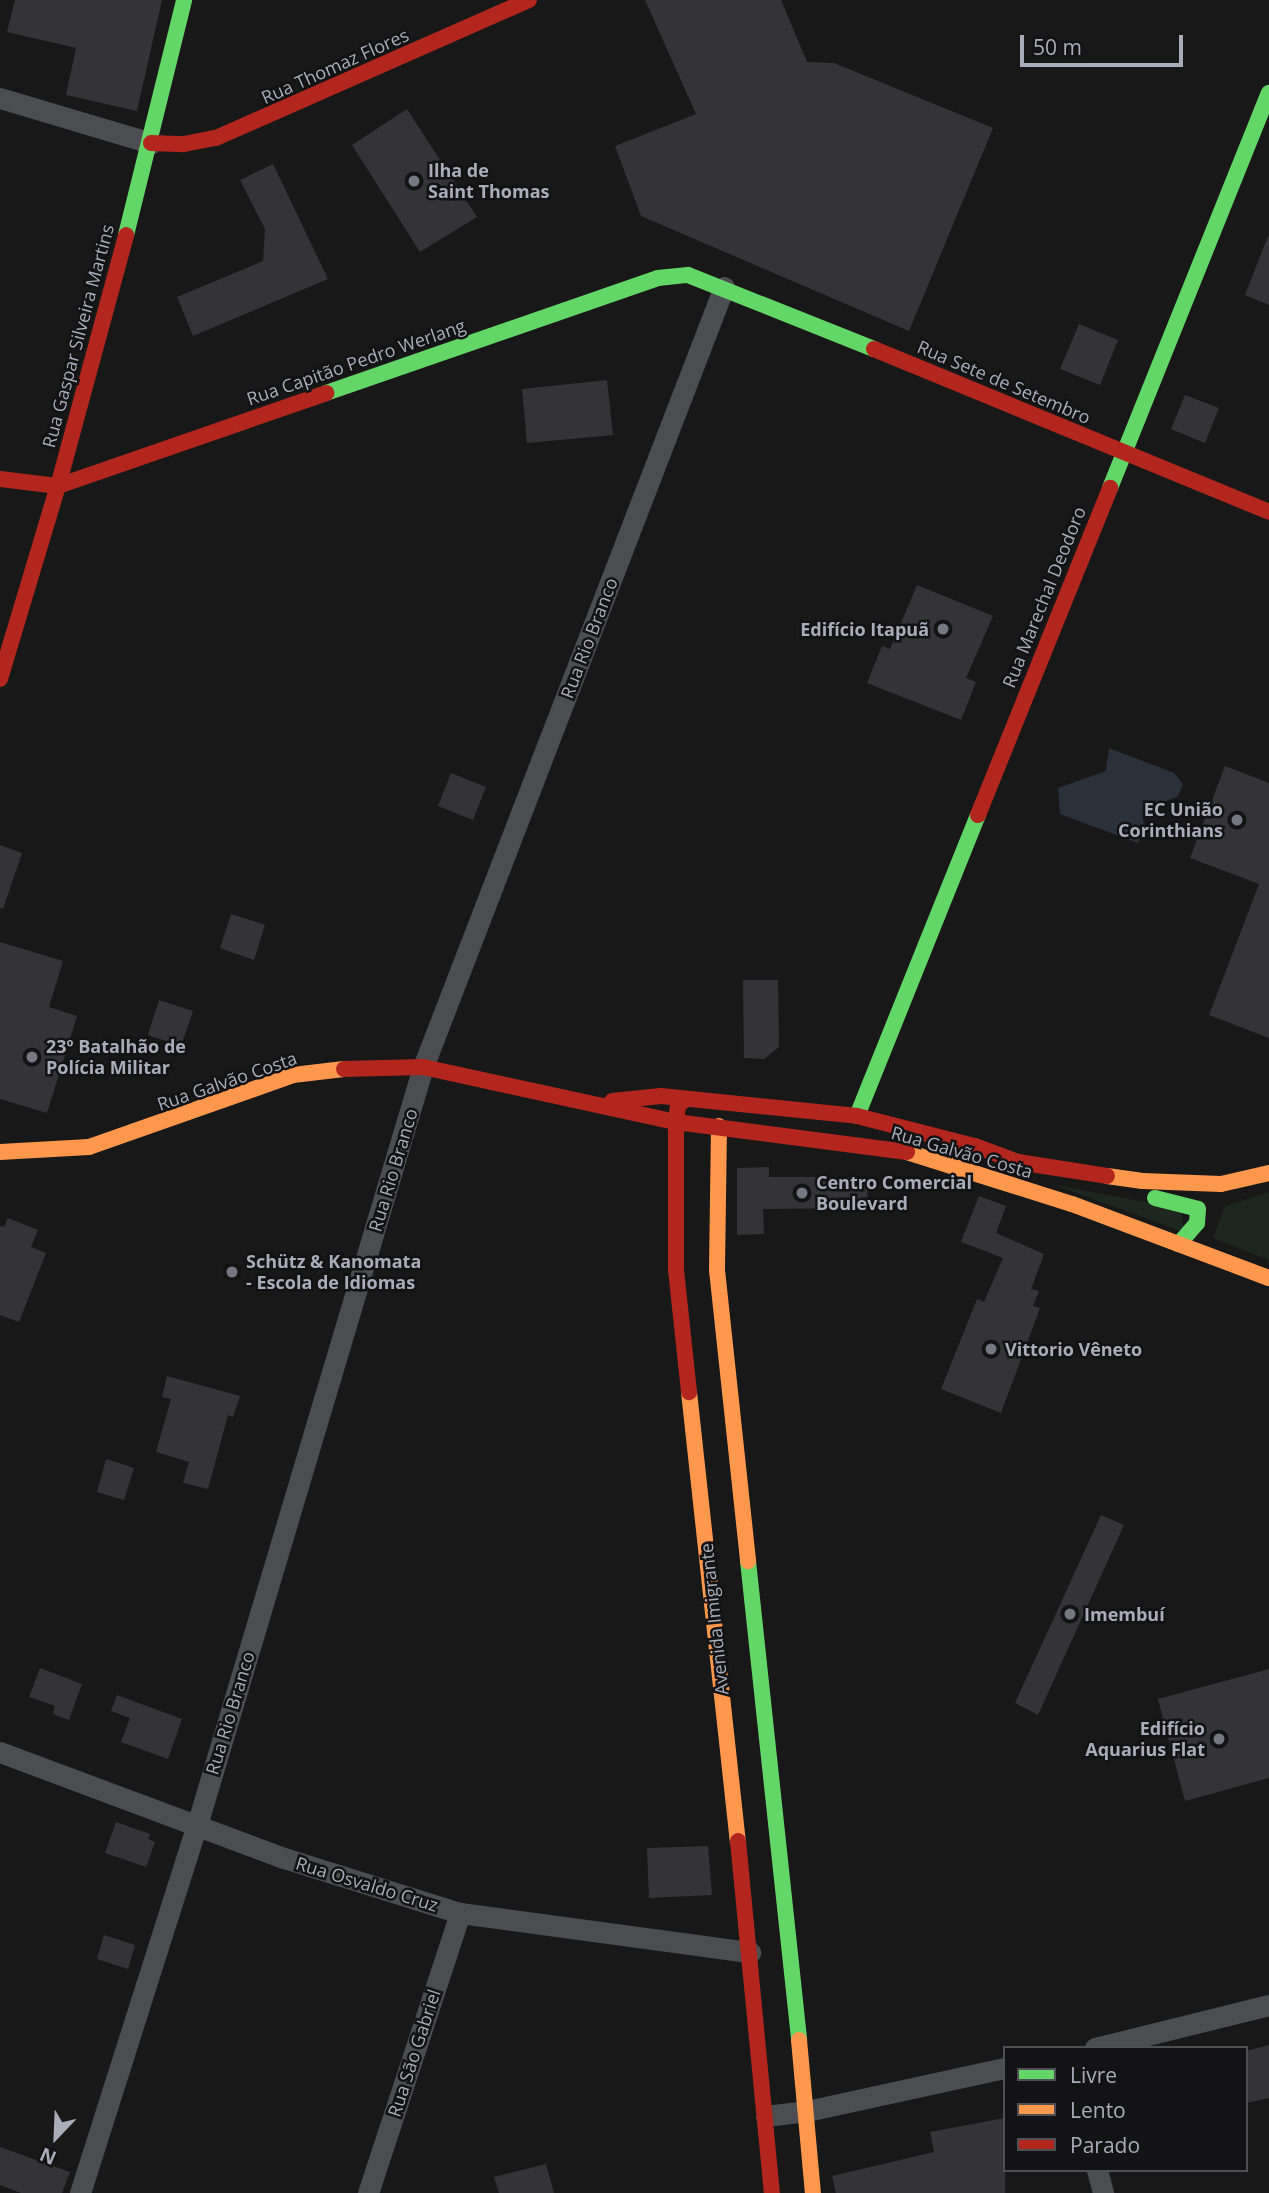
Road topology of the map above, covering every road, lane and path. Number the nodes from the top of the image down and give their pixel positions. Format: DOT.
graph roads {
  1 [pos="184,0"];
  2 [pos="529,0"];
  3 [pos="1269,93"];
  4 [pos="0,98"];
  5 [pos="150,143"];
  6 [pos="724,286"];
  7 [pos="1124,452"];
  8 [pos="0,479"];
  9 [pos="58,486"];
  10 [pos="1269,512"];
  11 [pos="0,679"];
  12 [pos="423,1067"];
  13 [pos="686,1098"];
  14 [pos="590,1105"];
  15 [pos="857,1116"];
  16 [pos="676,1122"];
  17 [pos="719,1126"];
  18 [pos="0,1152"];
  19 [pos="1018,1162"];
  20 [pos="1269,1173"];
  21 [pos="1215,1216"];
  22 [pos="1186,1246"];
  23 [pos="1269,1278"];
  24 [pos="0,1752"];
  25 [pos="197,1825"];
  26 [pos="460,1913"];
  27 [pos="750,1952"];
  28 [pos="1269,2005"];
  29 [pos="1103,2046"];
  30 [pos="1003,2068"];
  31 [pos="807,2111"];
  32 [pos="766,2116"];
  33 [pos="1098,2172"];
  34 [pos="80,2193"];
  35 [pos="368,2193"];
  36 [pos="772,2193"];
  37 [pos="813,2193"];
  38 [pos="1103,2193"];
  1 -- 5 [label="street, Rua Gaspar Silveira Martins"];
  2 -- 5 [label="street, Rua Thomaz Flores"];
  3 -- 7 [label="street, Rua Marechal Deodoro"];
  4 -- 5 [label="street"];
  5 -- 9 [label="street, Rua Gaspar Silveira Martins"];
  6 -- 7 [label="street, Rua Sete de Setembro"];
  6 -- 9 [label="street, Rua Capitão Pedro Werlang"];
  6 -- 12 [label="street, Rua Rio Branco"];
  7 -- 10 [label="street, Rua Sete de Setembro"];
  7 -- 15 [label="street, Rua Marechal Deodoro"];
  8 -- 9 [label="street, Rua Capitão Pedro Werlang"];
  9 -- 11 [label="street, Rua Gaspar Silveira Martins"];
  12 -- 14 [label="street, Rua Galvão Costa"];
  12 -- 18 [label="street, Rua Galvão Costa"];
  12 -- 25 [label="street, Rua Rio Branco"];
  13 -- 14 [label="street, Rua Galvão Costa"];
  13 -- 15 [label="street, Rua Galvão Costa"];
  13 -- 16 [label="street"];
  14 -- 16 [label="street, Rua Galvão Costa"];
  15 -- 19 [label="street, Rua Galvão Costa"];
  16 -- 17 [label="street, Rua Galvão Costa"];
  16 -- 27 [label="street, Avenida Imigrante"];
  17 -- 22 [label="street, Rua Galvão Costa"];
  17 -- 31 [label="street"];
  19 -- 20 [label="street, Rua Galvão Costa"];
  19 -- 22 [label="street"];
  21 -- 22 [label="street"];
  22 -- 23 [label="street, Rua Galvão Costa"];
  24 -- 25 [label="street, Rua Osvaldo Cruz"];
  25 -- 26 [label="street, Rua Osvaldo Cruz"];
  25 -- 34 [label="street, Rua Rio Branco"];
  26 -- 27 [label="street, Rua Osvaldo Cruz"];
  26 -- 35 [label="street, Rua São Gabriel"];
  27 -- 32 [label="street, Avenida Imigrante"];
  28 -- 29 [label="street"];
  30 -- 31 [label="street"];
  31 -- 32 [label="street"];
  31 -- 37 [label="street"];
  32 -- 36 [label="street, Avenida Imigrante"];
  33 -- 38 [label="street"];
}
